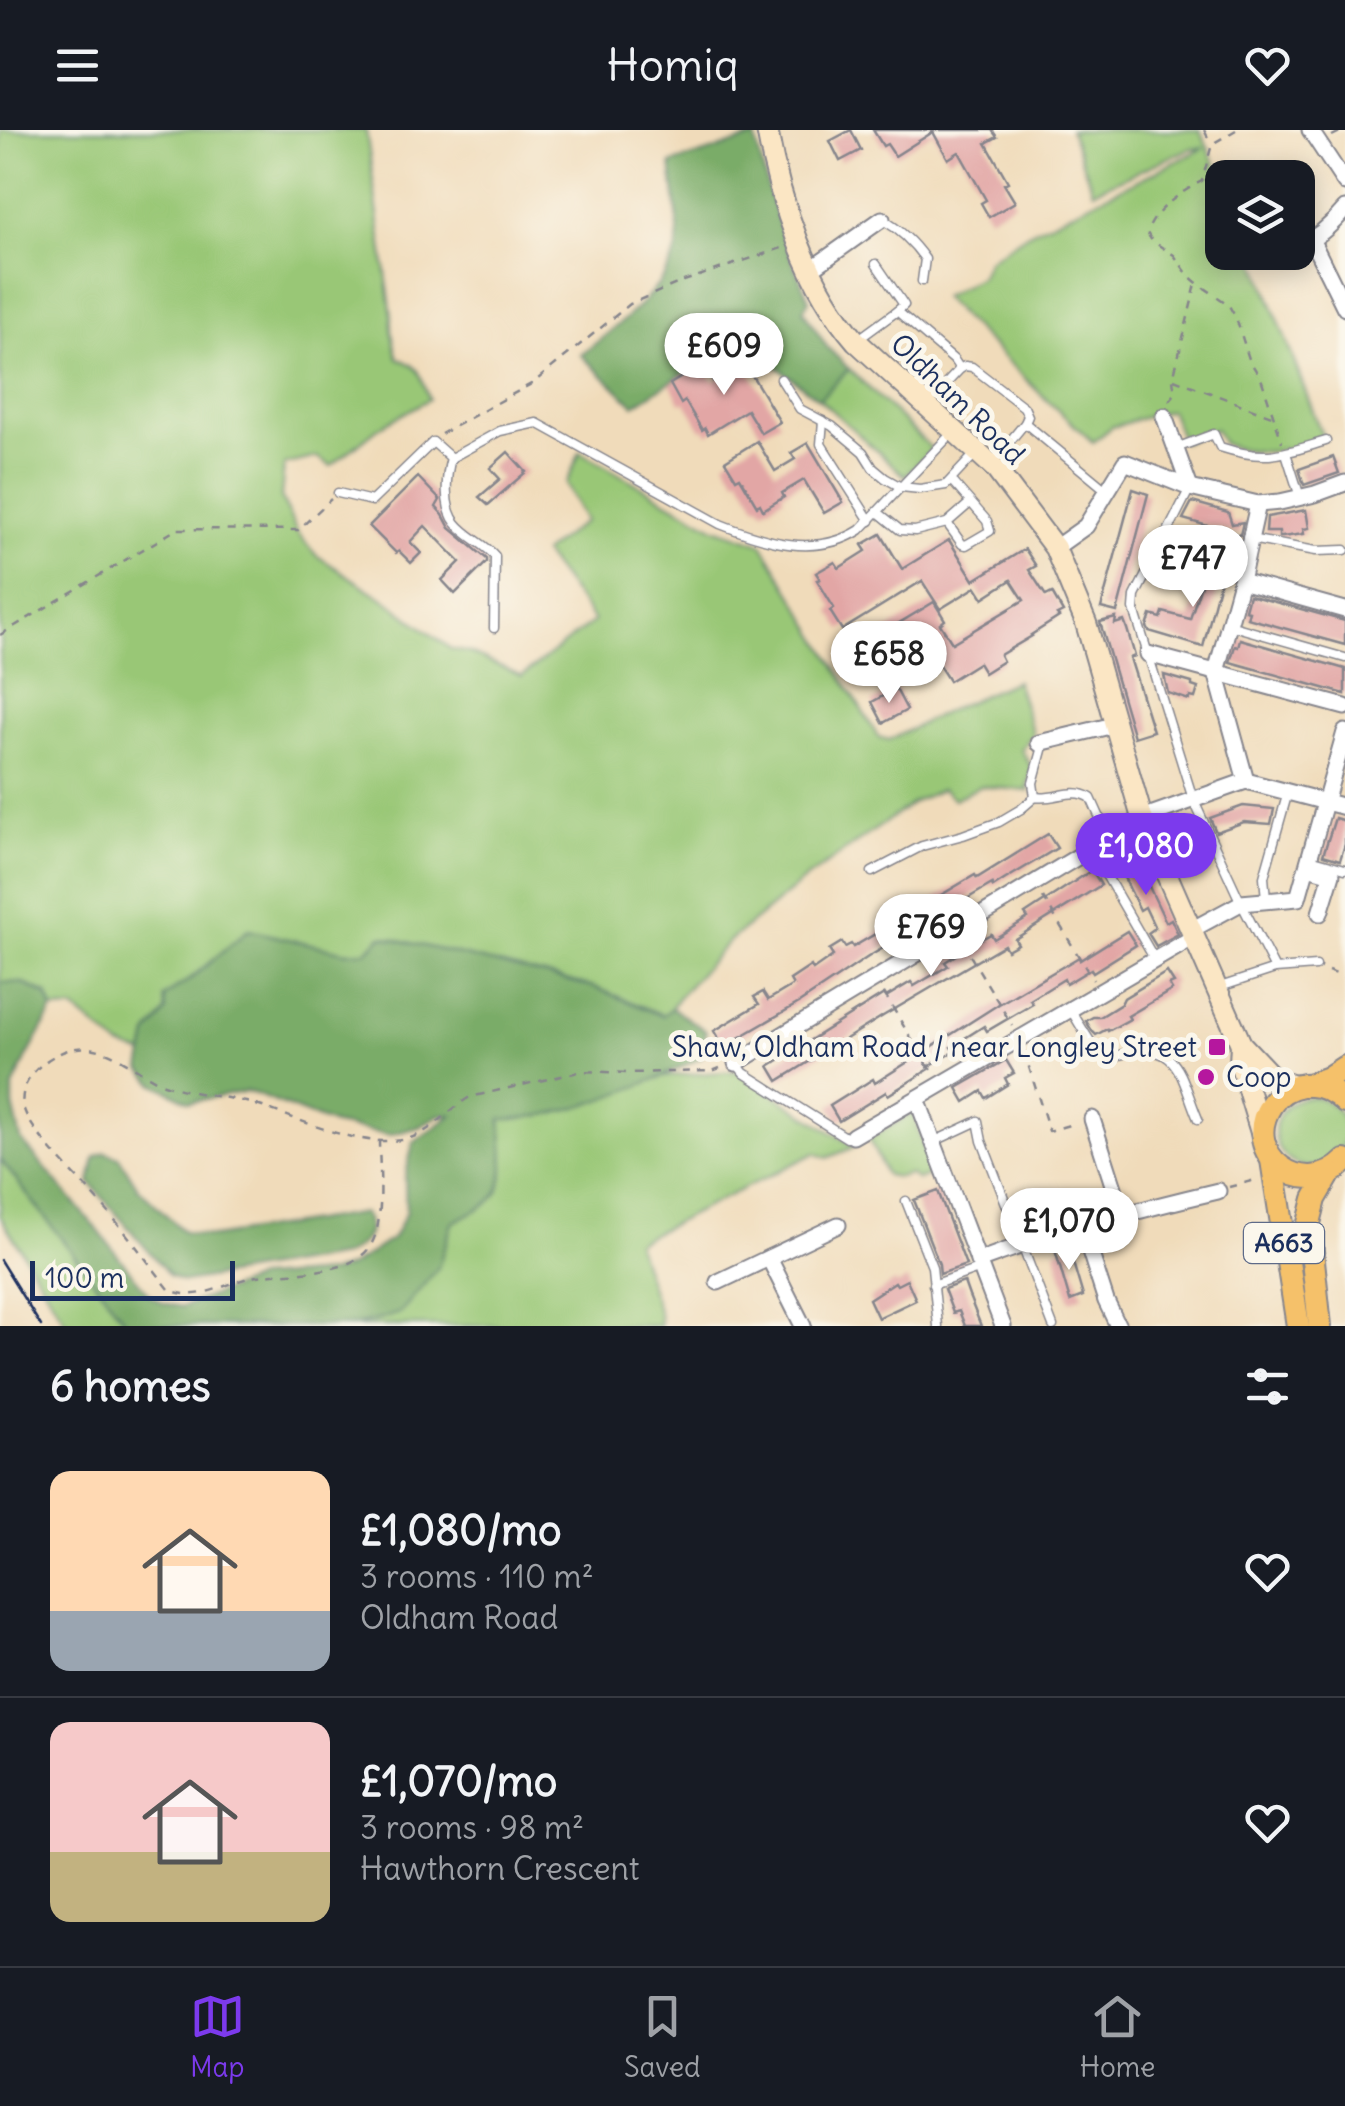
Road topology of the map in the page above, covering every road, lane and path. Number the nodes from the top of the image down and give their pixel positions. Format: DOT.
graph roads {
  1 [pos="767,130"];
  2 [pos="1204,130"];
  3 [pos="1236,130"];
  4 [pos="1310,130"];
  5 [pos="1212,144"];
  6 [pos="1345,183"];
  7 [pos="1345,210"];
  8 [pos="882,219"];
  9 [pos="1315,237"];
  10 [pos="799,243"];
  11 [pos="1315,260"];
  12 [pos="876,264"];
  13 [pos="810,270"];
  14 [pos="922,281"];
  15 [pos="1196,282"];
  16 [pos="1345,308"];
  17 [pos="898,311"];
  18 [pos="856,341"];
  19 [pos="960,370"];
  20 [pos="781,379"];
  21 [pos="1173,379"];
  22 [pos="926,406"];
  23 [pos="1164,416"];
  24 [pos="1274,418"];
  25 [pos="822,421"];
  26 [pos="1025,423"];
  27 [pos="954,432"];
  28 [pos="1326,441"];
  29 [pos="433,442"];
  30 [pos="1176,448"];
  31 [pos="1286,453"];
  32 [pos="452,458"];
  33 [pos="984,458"];
  34 [pos="952,481"];
  35 [pos="1345,482"];
  36 [pos="901,488"];
  37 [pos="1190,488"];
  38 [pos="1107,491"];
  39 [pos="338,493"];
  40 [pos="1300,497"];
  41 [pos="970,503"];
  42 [pos="1258,504"];
  43 [pos="879,512"];
  44 [pos="870,521"];
  45 [pos="947,523"];
  46 [pos="1166,536"];
  47 [pos="1250,539"];
  48 [pos="1055,548"];
  49 [pos="1345,550"];
  50 [pos="1246,558"];
  51 [pos="1241,581"];
  52 [pos="1345,610"];
  53 [pos="1229,625"];
  54 [pos="494,628"];
  55 [pos="0,635"];
  56 [pos="1148,654"];
  57 [pos="1345,658"];
  58 [pos="1216,672"];
  59 [pos="1345,707"];
  60 [pos="1114,725"];
  61 [pos="1345,732"];
  62 [pos="1042,742"];
  63 [pos="1246,781"];
  64 [pos="1288,792"];
  65 [pos="1034,797"];
  66 [pos="1193,799"];
  67 [pos="1325,802"];
  68 [pos="1345,807"];
  69 [pos="1142,818"];
  70 [pos="1109,838"];
  71 [pos="1091,849"];
  72 [pos="1309,863"];
  73 [pos="1345,869"];
  74 [pos="872,872"];
  75 [pos="1034,883"];
  76 [pos="1266,900"];
  77 [pos="1241,902"];
  78 [pos="1320,913"];
  79 [pos="954,931"];
  80 [pos="1192,934"];
  81 [pos="1155,960"];
  82 [pos="1316,966"];
  83 [pos="1275,969"];
  84 [pos="1345,977"];
  85 [pos="875,978"];
  86 [pos="1218,988"];
  87 [pos="1101,992"];
  88 [pos="1070,1009"];
  89 [pos="1020,1039"];
  90 [pos="1241,1044"];
  91 [pos="736,1063"];
  92 [pos="1345,1067"];
  93 [pos="939,1086"];
  94 [pos="1302,1086"];
  95 [pos="917,1099"];
  96 [pos="1345,1102"];
  97 [pos="1092,1119"];
  98 [pos="1198,1119"];
  99 [pos="853,1136"];
  100 [pos="379,1140"];
  101 [pos="933,1142"];
  102 [pos="1268,1150"];
  103 [pos="1338,1170"];
  104 [pos="1257,1180"];
  105 [pos="1218,1190"];
  106 [pos="906,1201"];
  107 [pos="1122,1214"];
  108 [pos="838,1225"];
  109 [pos="1082,1226"];
  110 [pos="1020,1245"];
  111 [pos="769,1258"];
  112 [pos="980,1264"];
  113 [pos="718,1282"];
  114 [pos="933,1286"];
  115 [pos="803,1326"];
  116 [pos="938,1326"];
  117 [pos="1003,1326"];
  118 [pos="1053,1326"];
  119 [pos="1118,1326"];
  120 [pos="1298,1326"];
  121 [pos="1320,1326"];
  1 -- 10 [label="main road, Oldham Road"];
  2 -- 5 [label="path"];
  3 -- 5 [label="path"];
  4 -- 6 [label="street"];
  5 -- 15 [label="path"];
  7 -- 9 [label="street"];
  8 -- 13 [label="street"];
  8 -- 14 [label="lane"];
  10 -- 13 [label="main road, Oldham Road"];
  10 -- 29 [label="path"];
  11 -- 16 [label="street"];
  12 -- 17 [label="lane"];
  13 -- 18 [label="main road, Oldham Road"];
  15 -- 21 [label="path"];
  15 -- 24 [label="path"];
  17 -- 18 [label="lane"];
  17 -- 19 [label="lane"];
  18 -- 22 [label="main road, Oldham Road"];
  19 -- 22 [label="lane"];
  19 -- 26 [label="lane"];
  20 -- 25 [label="lane"];
  21 -- 23 [label="path"];
  21 -- 24 [label="path"];
  22 -- 27 [label="main road, Oldham Road"];
  23 -- 30 [label="street"];
  24 -- 31 [label="path"];
  25 -- 36 [label="lane"];
  25 -- 44 [label="lane"];
  26 -- 33 [label="lane"];
  26 -- 38 [label="lane"];
  27 -- 33 [label="main road, Oldham Road"];
  27 -- 36 [label="lane"];
  28 -- 31 [label="lane"];
  29 -- 32 [label="lane"];
  29 -- 39 [label="lane"];
  30 -- 31 [label="lane"];
  30 -- 37 [label="street"];
  31 -- 40 [label="lane"];
  32 -- 44 [label="lane"];
  32 -- 54 [label="lane"];
  33 -- 34 [label="lane"];
  33 -- 48 [label="main road, Oldham Road"];
  34 -- 36 [label="lane"];
  34 -- 41 [label="lane"];
  35 -- 40 [label="street"];
  36 -- 43 [label="lane"];
  37 -- 38 [label="street"];
  37 -- 42 [label="street"];
  37 -- 46 [label="lane"];
  38 -- 48 [label="street"];
  39 -- 55 [label="path"];
  40 -- 42 [label="street"];
  41 -- 45 [label="lane"];
  41 -- 45 [label="lane"];
  42 -- 47 [label="street"];
  43 -- 44 [label="lane"];
  43 -- 45 [label="lane"];
  46 -- 50 [label="lane"];
  46 -- 56 [label="lane"];
  47 -- 49 [label="lane"];
  47 -- 50 [label="street"];
  48 -- 60 [label="main road, Oldham Road"];
  50 -- 51 [label="street"];
  51 -- 52 [label="street"];
  51 -- 53 [label="street"];
  53 -- 57 [label="lane"];
  53 -- 58 [label="street"];
  56 -- 58 [label="street"];
  56 -- 66 [label="lane"];
  58 -- 59 [label="street"];
  58 -- 63 [label="street"];
  60 -- 62 [label="street"];
  60 -- 69 [label="main road, Oldham Road"];
  61 -- 67 [label="street"];
  62 -- 65 [label="lane"];
  63 -- 64 [label="street"];
  63 -- 66 [label="street"];
  64 -- 67 [label="street"];
  64 -- 76 [label="lane"];
  65 -- 70 [label="lane"];
  65 -- 74 [label="lane"];
  66 -- 69 [label="street"];
  66 -- 77 [label="lane"];
  67 -- 68 [label="street"];
  67 -- 72 [label="street"];
  69 -- 70 [label="street"];
  69 -- 80 [label="main road, Oldham Road"];
  70 -- 71 [label="street"];
  71 -- 75 [label="street"];
  71 -- 81 [label="lane"];
  72 -- 73 [label="lane"];
  72 -- 76 [label="street"];
  72 -- 78 [label="street"];
  75 -- 79 [label="street"];
  75 -- 87 [label="path"];
  76 -- 77 [label="street"];
  77 -- 80 [label="street"];
  77 -- 83 [label="lane"];
  79 -- 85 [label="street"];
  79 -- 89 [label="path"];
  80 -- 81 [label="street"];
  80 -- 86 [label="main road, Oldham Road"];
  81 -- 87 [label="street"];
  82 -- 83 [label="lane"];
  82 -- 84 [label="path"];
  83 -- 86 [label="lane"];
  85 -- 91 [label="street"];
  85 -- 93 [label="path"];
  86 -- 90 [label="main road, Oldham Road"];
  87 -- 88 [label="street"];
  88 -- 89 [label="street"];
  88 -- 98 [label="lane"];
  89 -- 93 [label="street"];
  89 -- 97 [label="path"];
  90 -- 94 [label="main road, Oldham Road"];
  90 -- 102 [label="main road, Oldham Road"];
  91 -- 99 [label="lane"];
  91 -- 100 [label="path"];
  92 -- 94 [label="main road"];
  93 -- 95 [label="street"];
  94 -- 96 [label="main road"];
  94 -- 102 [label="main road"];
  95 -- 99 [label="street"];
  95 -- 101 [label="street"];
  97 -- 107 [label="street"];
  100 -- 100 [label="path"];
  101 -- 110 [label="lane"];
  101 -- 112 [label="street"];
  102 -- 103 [label="main road, A663"];
  102 -- 120 [label="main road, A663"];
  103 -- 121 [label="main road, A663"];
  104 -- 105 [label="path"];
  105 -- 107 [label="street"];
  106 -- 114 [label="lane"];
  107 -- 109 [label="street"];
  108 -- 111 [label="street"];
  109 -- 110 [label="street"];
  109 -- 119 [label="street"];
  110 -- 112 [label="street"];
  110 -- 118 [label="lane"];
  111 -- 113 [label="street"];
  111 -- 115 [label="street"];
  112 -- 114 [label="lane"];
  112 -- 117 [label="street"];
  114 -- 116 [label="lane"];
}
